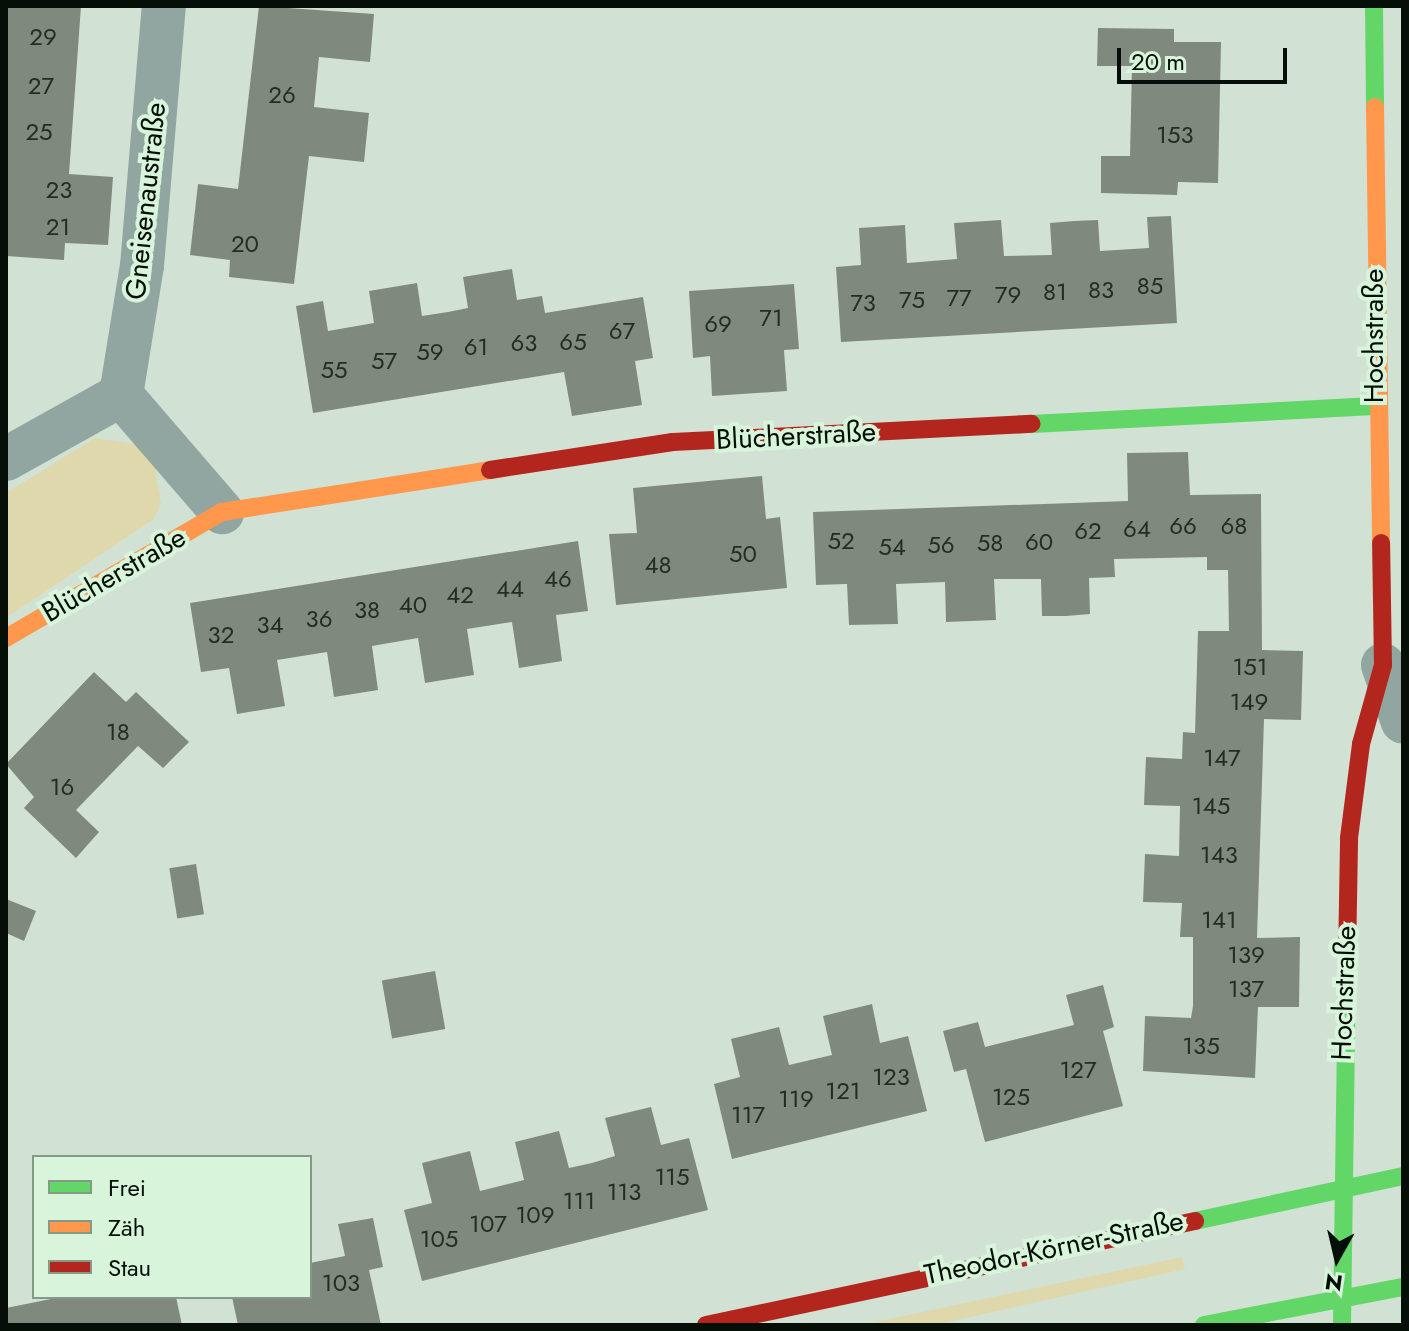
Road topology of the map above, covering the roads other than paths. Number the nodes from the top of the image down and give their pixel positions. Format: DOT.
graph roads {
  1 [pos="164,6"];
  2 [pos="1374,6"];
  3 [pos="121,395"];
  4 [pos="1374,406"];
  5 [pos="6,459"];
  6 [pos="222,512"];
  7 [pos="6,638"];
  8 [pos="1383,665"];
  9 [pos="1403,722"];
  10 [pos="1403,1176"];
  11 [pos="1339,1191"];
  12 [pos="1403,1287"];
  13 [pos="1339,1297"];
  14 [pos="706,1325"];
  15 [pos="1204,1325"];
  16 [pos="1342,1325"];
  1 -- 3 [label="street, Gneisenaustraße"];
  2 -- 4 [label="street, Hochstraße"];
  3 -- 5 [label="street"];
  3 -- 6 [label="street, Blücherstraße"];
  4 -- 6 [label="street, Blücherstraße"];
  4 -- 8 [label="street, Hochstraße"];
  6 -- 7 [label="street, Blücherstraße"];
  8 -- 9 [label="street, Hochstraße"];
  8 -- 11 [label="street, Hochstraße"];
  10 -- 11 [label="street, Theodor-Körner-Straße"];
  11 -- 13 [label="street, Hochstraße"];
  11 -- 14 [label="street, Theodor-Körner-Straße"];
  12 -- 13 [label="street"];
  13 -- 15 [label="street"];
  13 -- 16 [label="street, Hochstraße"];
}
